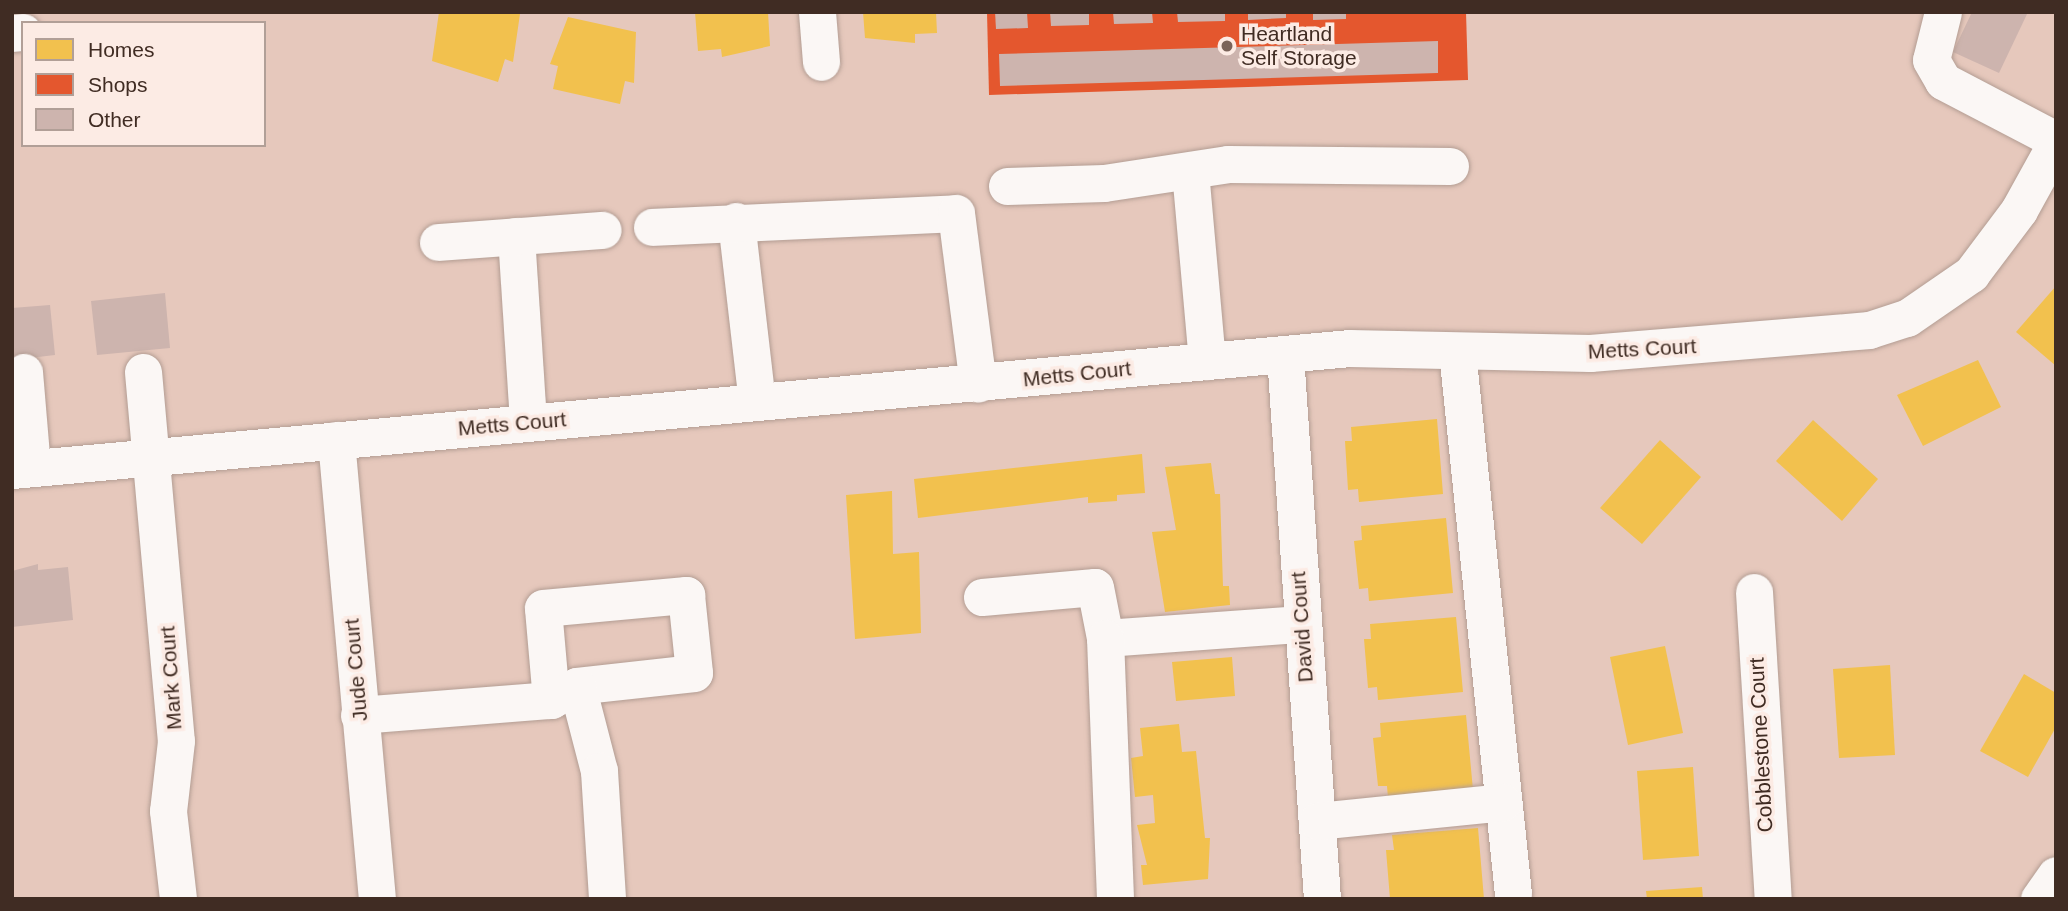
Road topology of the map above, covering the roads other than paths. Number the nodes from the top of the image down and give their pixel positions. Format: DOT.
graph roads {
  1 [pos="817,12"];
  2 [pos="1943,12"];
  3 [pos="821,62"];
  4 [pos="2056,141"];
  5 [pos="1450,166"];
  6 [pos="1190,171"];
  7 [pos="1007,186"];
  8 [pos="736,221"];
  9 [pos="652,227"];
  10 [pos="603,230"];
  11 [pos="516,236"];
  12 [pos="438,243"];
  13 [pos="1457,351"];
  14 [pos="1285,355"];
  15 [pos="1207,361"];
  16 [pos="24,372"];
  17 [pos="143,372"];
  18 [pos="978,384"];
  19 [pos="757,402"];
  20 [pos="528,422"];
  21 [pos="336,440"];
  22 [pos="153,457"];
  23 [pos="22,469"];
  24 [pos="1754,592"];
  25 [pos="982,597"];
  26 [pos="1302,624"];
  27 [pos="1105,638"];
  28 [pos="359,715"];
  29 [pos="1503,802"];
  30 [pos="1317,821"];
  31 [pos="2056,875"];
  32 [pos="1513,894"];
  33 [pos="178,899"];
  34 [pos="377,899"];
  35 [pos="607,899"];
  36 [pos="1115,899"];
  37 [pos="1322,899"];
  38 [pos="1773,899"];
  39 [pos="2039,899"];
  1 -- 3 [label="street"];
  2 -- 4 [label="street"];
  4 -- 13 [label="street, Metts Court"];
  5 -- 6 [label="street"];
  6 -- 7 [label="street"];
  6 -- 15 [label="street"];
  8 -- 9 [label="street"];
  8 -- 18 [label="street"];
  8 -- 19 [label="street"];
  10 -- 11 [label="street"];
  11 -- 12 [label="street"];
  11 -- 20 [label="street"];
  13 -- 14 [label="street, Metts Court"];
  13 -- 29 [label="street"];
  14 -- 15 [label="street, Metts Court"];
  14 -- 26 [label="street, David Court"];
  15 -- 18 [label="street, Metts Court"];
  16 -- 23 [label="street"];
  17 -- 22 [label="street, Mark Court"];
  18 -- 19 [label="street, Metts Court"];
  19 -- 20 [label="street, Metts Court"];
  20 -- 21 [label="street, Metts Court"];
  21 -- 22 [label="street, Metts Court"];
  21 -- 28 [label="street, Jude Court"];
  22 -- 23 [label="street, Metts Court"];
  22 -- 33 [label="street, Mark Court"];
  24 -- 38 [label="street, Cobblestone Court"];
  25 -- 27 [label="street"];
  26 -- 27 [label="street"];
  26 -- 30 [label="street, David Court"];
  27 -- 36 [label="street"];
  28 -- 34 [label="street, Jude Court"];
  28 -- 35 [label="street"];
  29 -- 30 [label="street"];
  29 -- 32 [label="street"];
  30 -- 37 [label="street, David Court"];
  31 -- 39 [label="street"];
}
